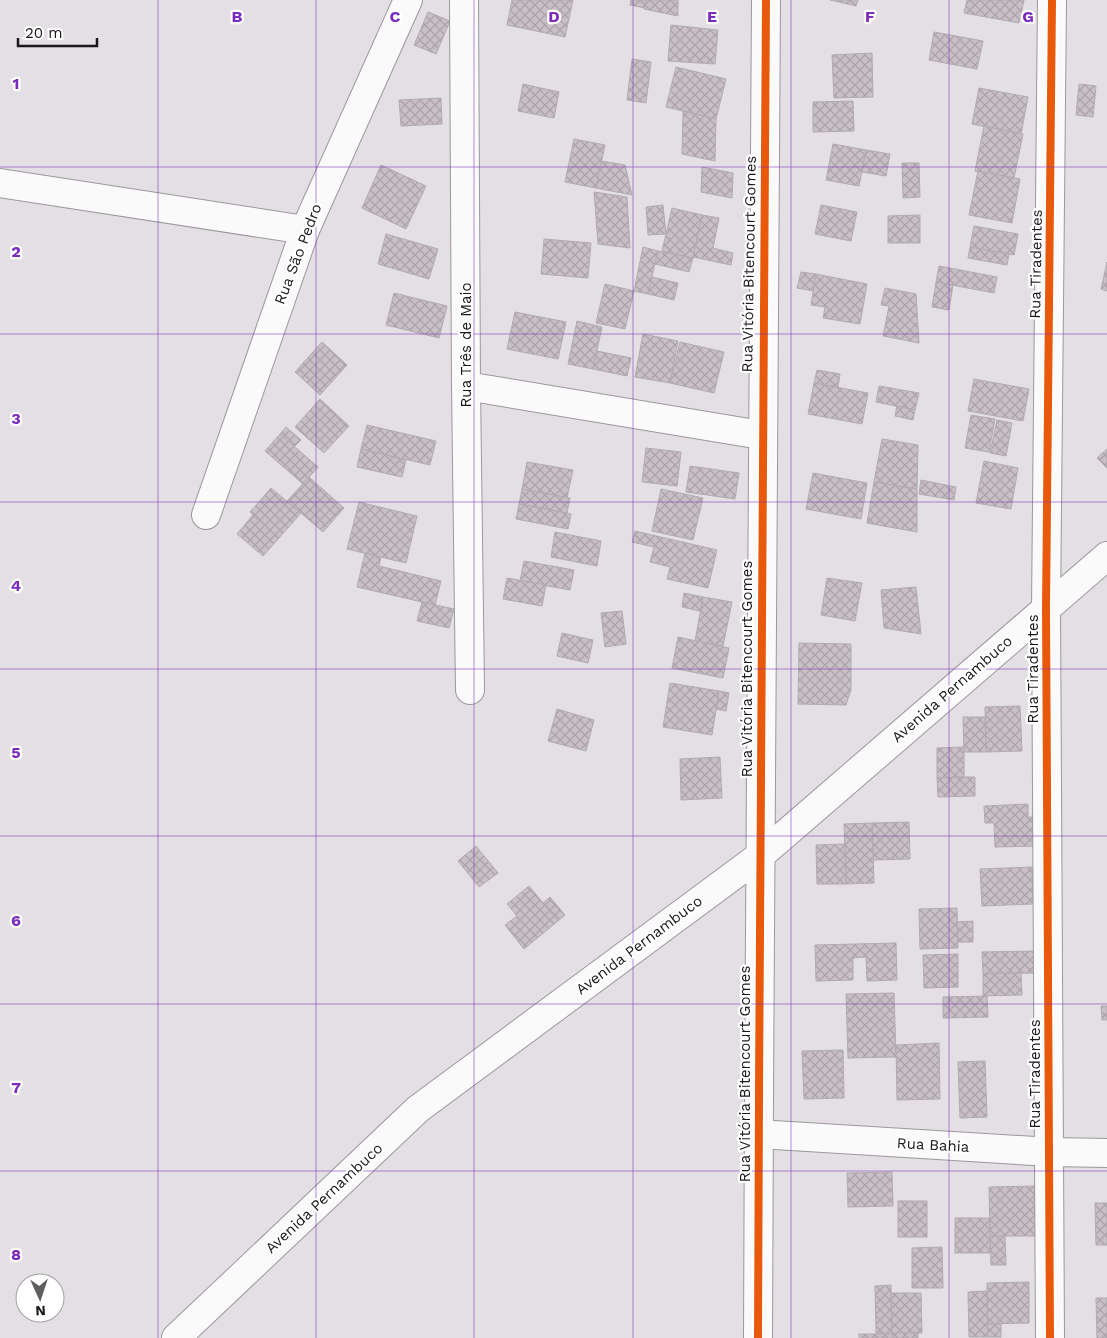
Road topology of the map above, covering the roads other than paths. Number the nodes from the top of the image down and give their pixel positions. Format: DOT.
graph roads {
  1 [pos="408,0"];
  2 [pos="464,0"];
  3 [pos="766,0"];
  4 [pos="1052,0"];
  5 [pos="0,183"];
  6 [pos="304,230"];
  7 [pos="466,386"];
  8 [pos="761,435"];
  9 [pos="206,515"];
  10 [pos="1107,556"];
  11 [pos="1046,608"];
  12 [pos="470,690"];
  13 [pos="761,855"];
  14 [pos="759,1134"];
  15 [pos="1050,1152"];
  16 [pos="1107,1153"];
  17 [pos="176,1338"];
  18 [pos="758,1338"];
  19 [pos="1050,1338"];
  1 -- 6 [label="street, Rua São Pedro"];
  2 -- 7 [label="street, Rua Três de Maio"];
  3 -- 8 [label="street, Rua Vitória Bitencourt Gomes"];
  4 -- 11 [label="street, Rua Tiradentes"];
  5 -- 6 [label="street"];
  6 -- 9 [label="street, Rua São Pedro"];
  7 -- 8 [label="street"];
  7 -- 12 [label="street, Rua Três de Maio"];
  8 -- 13 [label="street, Rua Vitória Bitencourt Gomes"];
  10 -- 11 [label="street, Avenida Pernambuco"];
  11 -- 13 [label="street, Avenida Pernambuco"];
  11 -- 15 [label="street, Rua Tiradentes"];
  13 -- 14 [label="street, Rua Vitória Bitencourt Gomes"];
  13 -- 17 [label="street, Avenida Pernambuco"];
  14 -- 15 [label="street, Rua Bahia"];
  14 -- 18 [label="street, Rua Vitória Bitencourt Gomes"];
  15 -- 16 [label="street, Rua Bahia"];
  15 -- 19 [label="street, Rua Tiradentes"];
}
